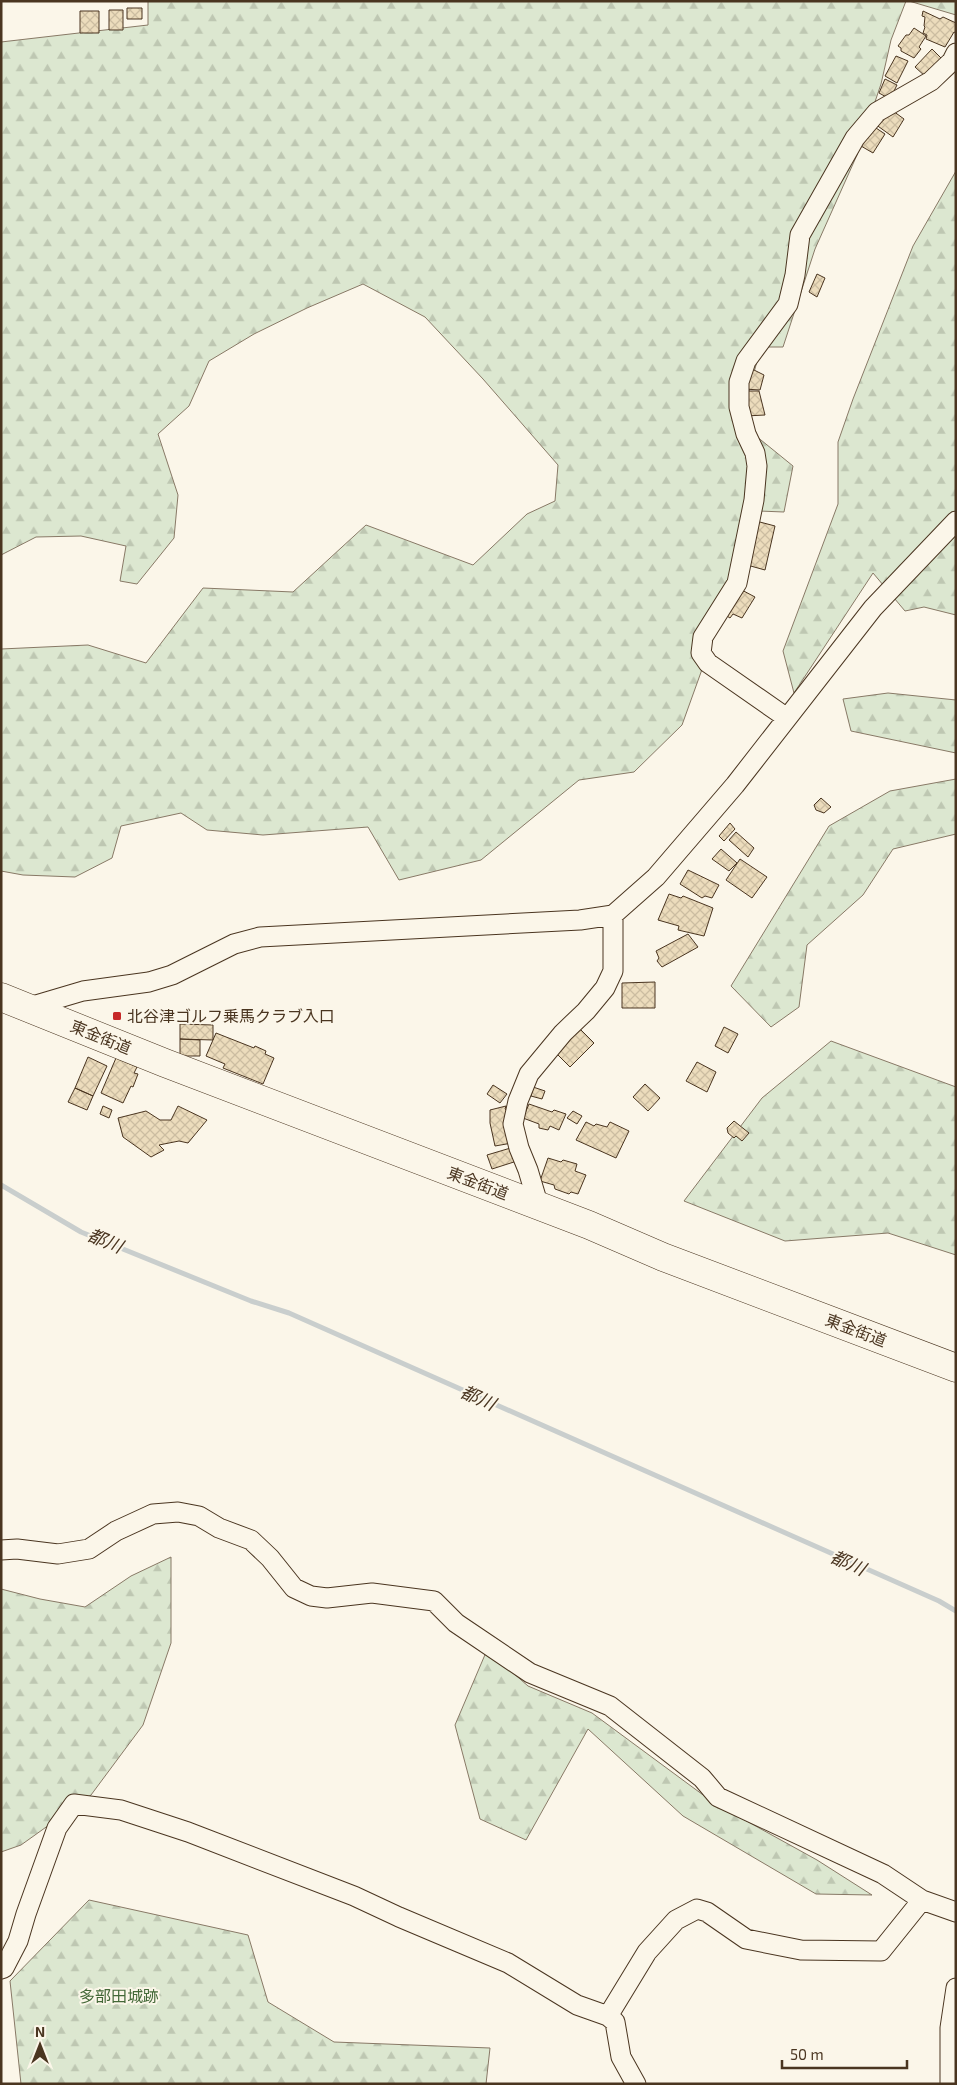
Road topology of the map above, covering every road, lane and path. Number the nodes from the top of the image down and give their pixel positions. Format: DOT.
graph roads {
  1 [pos="956,53"];
  2 [pos="956,521"];
  3 [pos="787,718"];
  4 [pos="613,915"];
  5 [pos="1,996"];
  6 [pos="29,1008"];
  7 [pos="540,1207"];
  8 [pos="956,1368"];
  9 [pos="1,1550"];
  10 [pos="922,1900"];
  11 [pos="956,1912"];
  12 [pos="1,1969"];
  13 [pos="956,1988"];
  14 [pos="608,2016"];
  15 [pos="636,2084"];
  16 [pos="950,2084"];
  1 -- 3 [label="street"];
  2 -- 3 [label="street"];
  3 -- 4 [label="street"];
  4 -- 6 [label="street"];
  4 -- 7 [label="street"];
  5 -- 6 [label="highway, 東金街道"];
  6 -- 7 [label="highway, 東金街道"];
  7 -- 8 [label="highway, 東金街道"];
  9 -- 10 [label="street"];
  10 -- 11 [label="street"];
  10 -- 14 [label="street"];
  12 -- 14 [label="street"];
  13 -- 16 [label="street"];
  14 -- 15 [label="street"];
}
